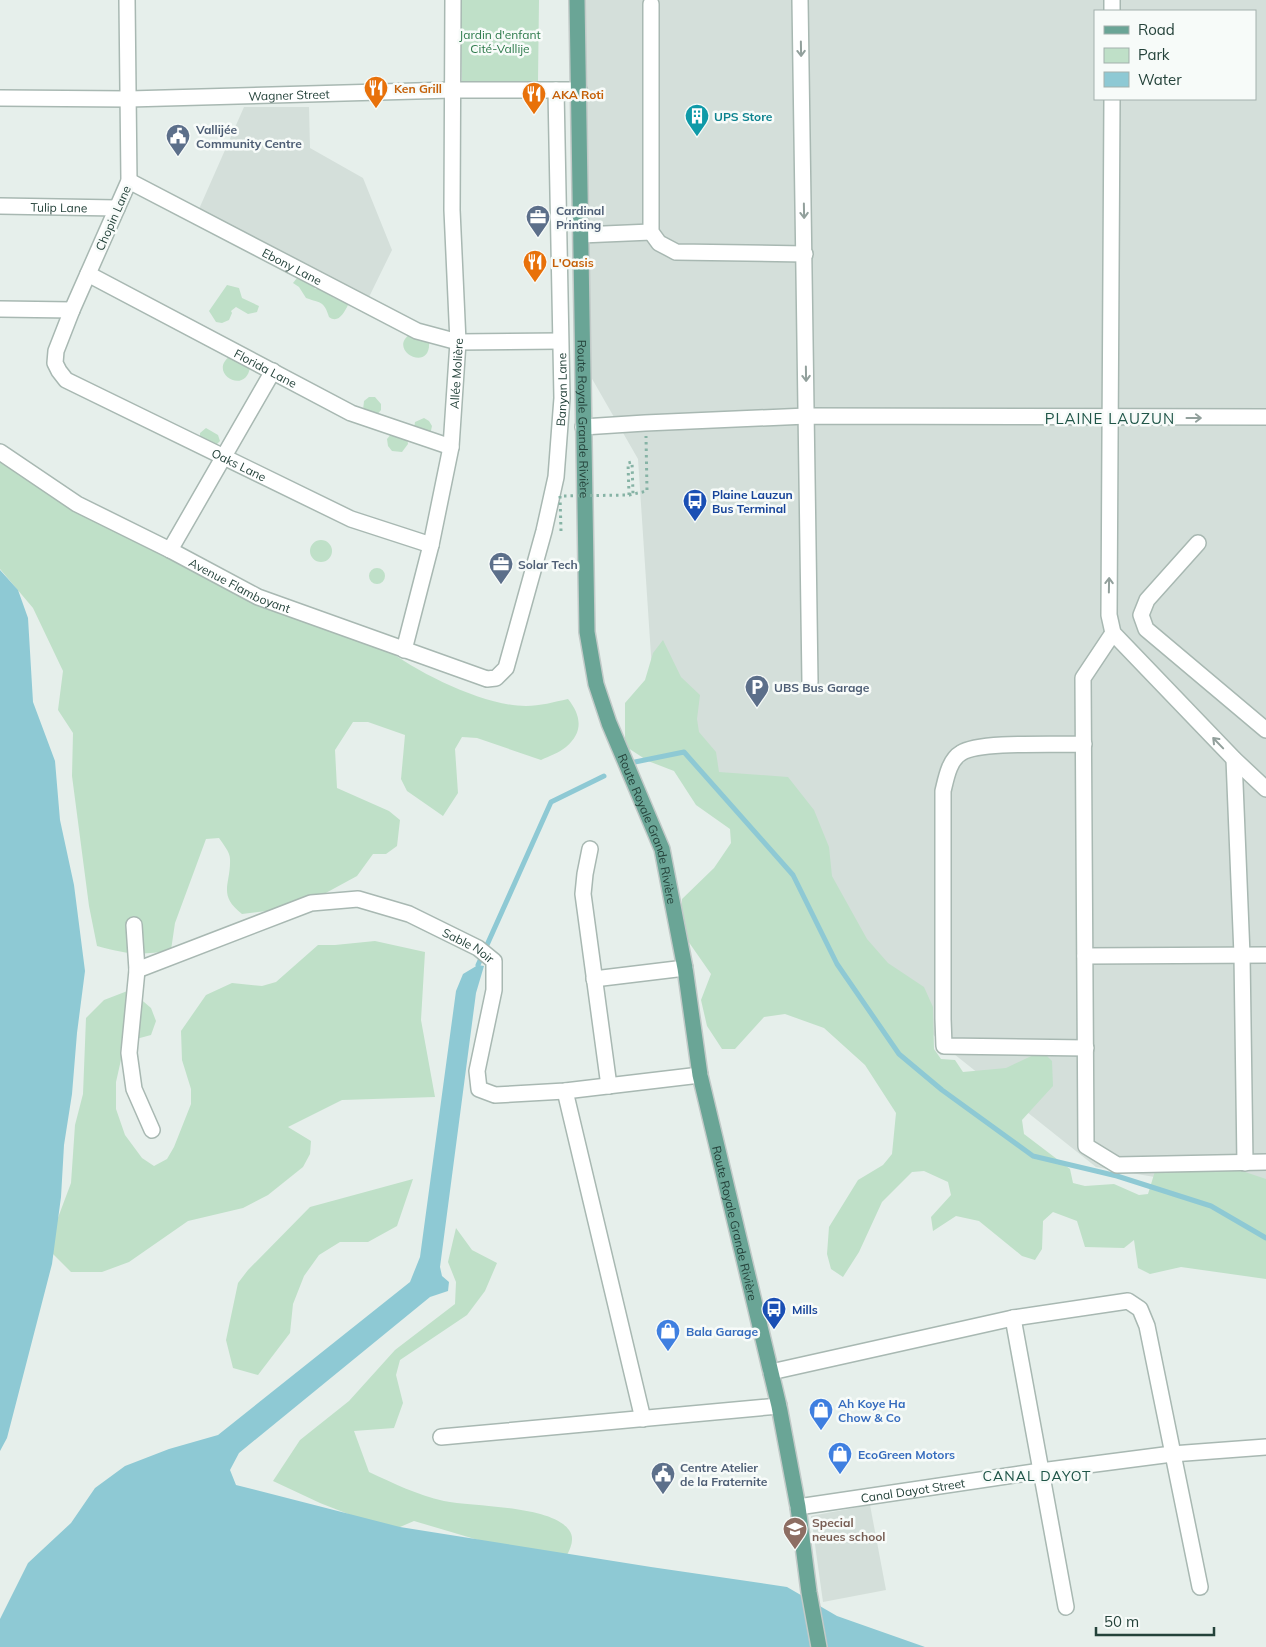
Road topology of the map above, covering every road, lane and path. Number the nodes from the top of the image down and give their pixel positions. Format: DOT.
graph roads {
  1 [pos="127,0"];
  2 [pos="453,0"];
  3 [pos="577,0"];
  4 [pos="800,0"];
  5 [pos="651,4"];
  6 [pos="452,90"];
  7 [pos="556,90"];
  8 [pos="578,90"];
  9 [pos="0,98"];
  10 [pos="129,98"];
  11 [pos="1112,100"];
  12 [pos="129,181"];
  13 [pos="0,206"];
  14 [pos="117,208"];
  15 [pos="651,232"];
  16 [pos="581,235"];
  17 [pos="805,254"];
  18 [pos="88,274"];
  19 [pos="0,309"];
  20 [pos="72,310"];
  21 [pos="560,341"];
  22 [pos="458,342"];
  23 [pos="57,367"];
  24 [pos="273,371"];
  25 [pos="807,416"];
  26 [pos="1266,417"];
  27 [pos="1111,418"];
  28 [pos="645,423"];
  29 [pos="583,427"];
  30 [pos="451,447"];
  31 [pos="0,452"];
  32 [pos="223,456"];
  33 [pos="631,495"];
  34 [pos="561,531"];
  35 [pos="1198,543"];
  36 [pos="431,545"];
  37 [pos="170,550"];
  38 [pos="1113,633"];
  39 [pos="404,650"];
  40 [pos="496,678"];
  41 [pos="810,682"];
  42 [pos="1266,730"];
  43 [pos="1084,744"];
  44 [pos="1234,759"];
  45 [pos="1266,789"];
  46 [pos="590,849"];
  47 [pos="134,924"];
  48 [pos="1242,955"];
  49 [pos="1266,955"];
  50 [pos="1085,956"];
  51 [pos="685,968"];
  52 [pos="137,970"];
  53 [pos="594,979"];
  54 [pos="1086,1048"];
  55 [pos="700,1075"];
  56 [pos="609,1086"];
  57 [pos="565,1091"];
  58 [pos="152,1130"];
  59 [pos="1266,1162"];
  60 [pos="1246,1163"];
  61 [pos="1013,1318"];
  62 [pos="771,1372"];
  63 [pos="779,1406"];
  64 [pos="644,1419"];
  65 [pos="441,1437"];
  66 [pos="1266,1446"];
  67 [pos="1172,1454"];
  68 [pos="1041,1471"];
  69 [pos="798,1507"];
  70 [pos="1200,1586"];
  71 [pos="1066,1607"];
  72 [pos="819,1647"];
  1 -- 10 [label="street, Chopin Lane"];
  2 -- 6 [label="street, Allée Molière"];
  3 -- 8 [label="main road, Route Royale Grande Rivière"];
  4 -- 17 [label="street, one-way"];
  5 -- 15 [label="street"];
  6 -- 7 [label="street, Wagner Street"];
  6 -- 10 [label="street, Wagner Street"];
  6 -- 22 [label="street, Allée Molière"];
  7 -- 8 [label="street, Wagner Street"];
  7 -- 21 [label="street, Banyan Lane"];
  8 -- 16 [label="main road, Route Royale Grande Rivière"];
  9 -- 10 [label="street, Wagner Street"];
  10 -- 12 [label="street, Chopin Lane"];
  11 -- 27 [label="street"];
  12 -- 14 [label="street, Chopin Lane"];
  12 -- 22 [label="street, Ebony Lane"];
  13 -- 14 [label="street, Tulip Lane"];
  14 -- 18 [label="street, Chopin Lane"];
  15 -- 16 [label="street"];
  15 -- 17 [label="street"];
  16 -- 29 [label="main road, Route Royale Grande Rivière"];
  17 -- 25 [label="street, one-way"];
  18 -- 20 [label="street, Chopin Lane"];
  18 -- 24 [label="street, Florida Lane"];
  19 -- 20 [label="street"];
  20 -- 23 [label="street, Chopin Lane"];
  21 -- 22 [label="street, Ebony Lane"];
  21 -- 40 [label="street, Banyan Lane"];
  22 -- 30 [label="street, Allée Molière"];
  23 -- 32 [label="street, Oaks Lane"];
  24 -- 30 [label="street, Florida Lane"];
  24 -- 32 [label="street"];
  25 -- 27 [label="street"];
  25 -- 28 [label="street"];
  25 -- 41 [label="street"];
  27 -- 26 [label="street, one-way"];
  38 -- 27 [label="street, one-way"];
  28 -- 29 [label="street"];
  28 -- 33 [label="path"];
  29 -- 51 [label="main road, Route Royale Grande Rivière"];
  30 -- 36 [label="street, Allée Molière"];
  31 -- 37 [label="street, Avenue Flamboyant"];
  32 -- 36 [label="street, Oaks Lane"];
  32 -- 37 [label="street"];
  33 -- 33 [label="path, bridge"];
  33 -- 34 [label="path, bridge"];
  35 -- 42 [label="street"];
  36 -- 39 [label="street, Allée Molière"];
  37 -- 39 [label="street, Avenue Flamboyant"];
  38 -- 43 [label="street"];
  44 -- 38 [label="street, one-way"];
  39 -- 40 [label="street, Avenue Flamboyant"];
  43 -- 50 [label="street"];
  43 -- 54 [label="street"];
  44 -- 45 [label="street"];
  44 -- 48 [label="street"];
  46 -- 53 [label="street"];
  47 -- 52 [label="street"];
  48 -- 49 [label="street"];
  48 -- 50 [label="street"];
  48 -- 60 [label="street"];
  50 -- 54 [label="street"];
  51 -- 53 [label="street"];
  51 -- 55 [label="main road, Route Royale Grande Rivière"];
  52 -- 57 [label="street, Sable Noir"];
  52 -- 58 [label="street"];
  53 -- 56 [label="street"];
  54 -- 60 [label="street"];
  55 -- 56 [label="street, Sable Noir"];
  55 -- 62 [label="main road, Route Royale Grande Rivière"];
  56 -- 57 [label="street, Sable Noir"];
  57 -- 64 [label="street"];
  59 -- 60 [label="street"];
  61 -- 62 [label="street"];
  61 -- 67 [label="street"];
  61 -- 68 [label="street"];
  62 -- 63 [label="main road, Route Royale Grande Rivière"];
  63 -- 64 [label="street"];
  63 -- 69 [label="main road, Route Royale Grande Rivière"];
  64 -- 65 [label="street"];
  66 -- 67 [label="street, Canal Dayot Street"];
  67 -- 68 [label="street, Canal Dayot Street"];
  67 -- 70 [label="street"];
  68 -- 69 [label="street, Canal Dayot Street"];
  68 -- 71 [label="street"];
  69 -- 72 [label="main road, Route Royale Grande Rivière"];
}
